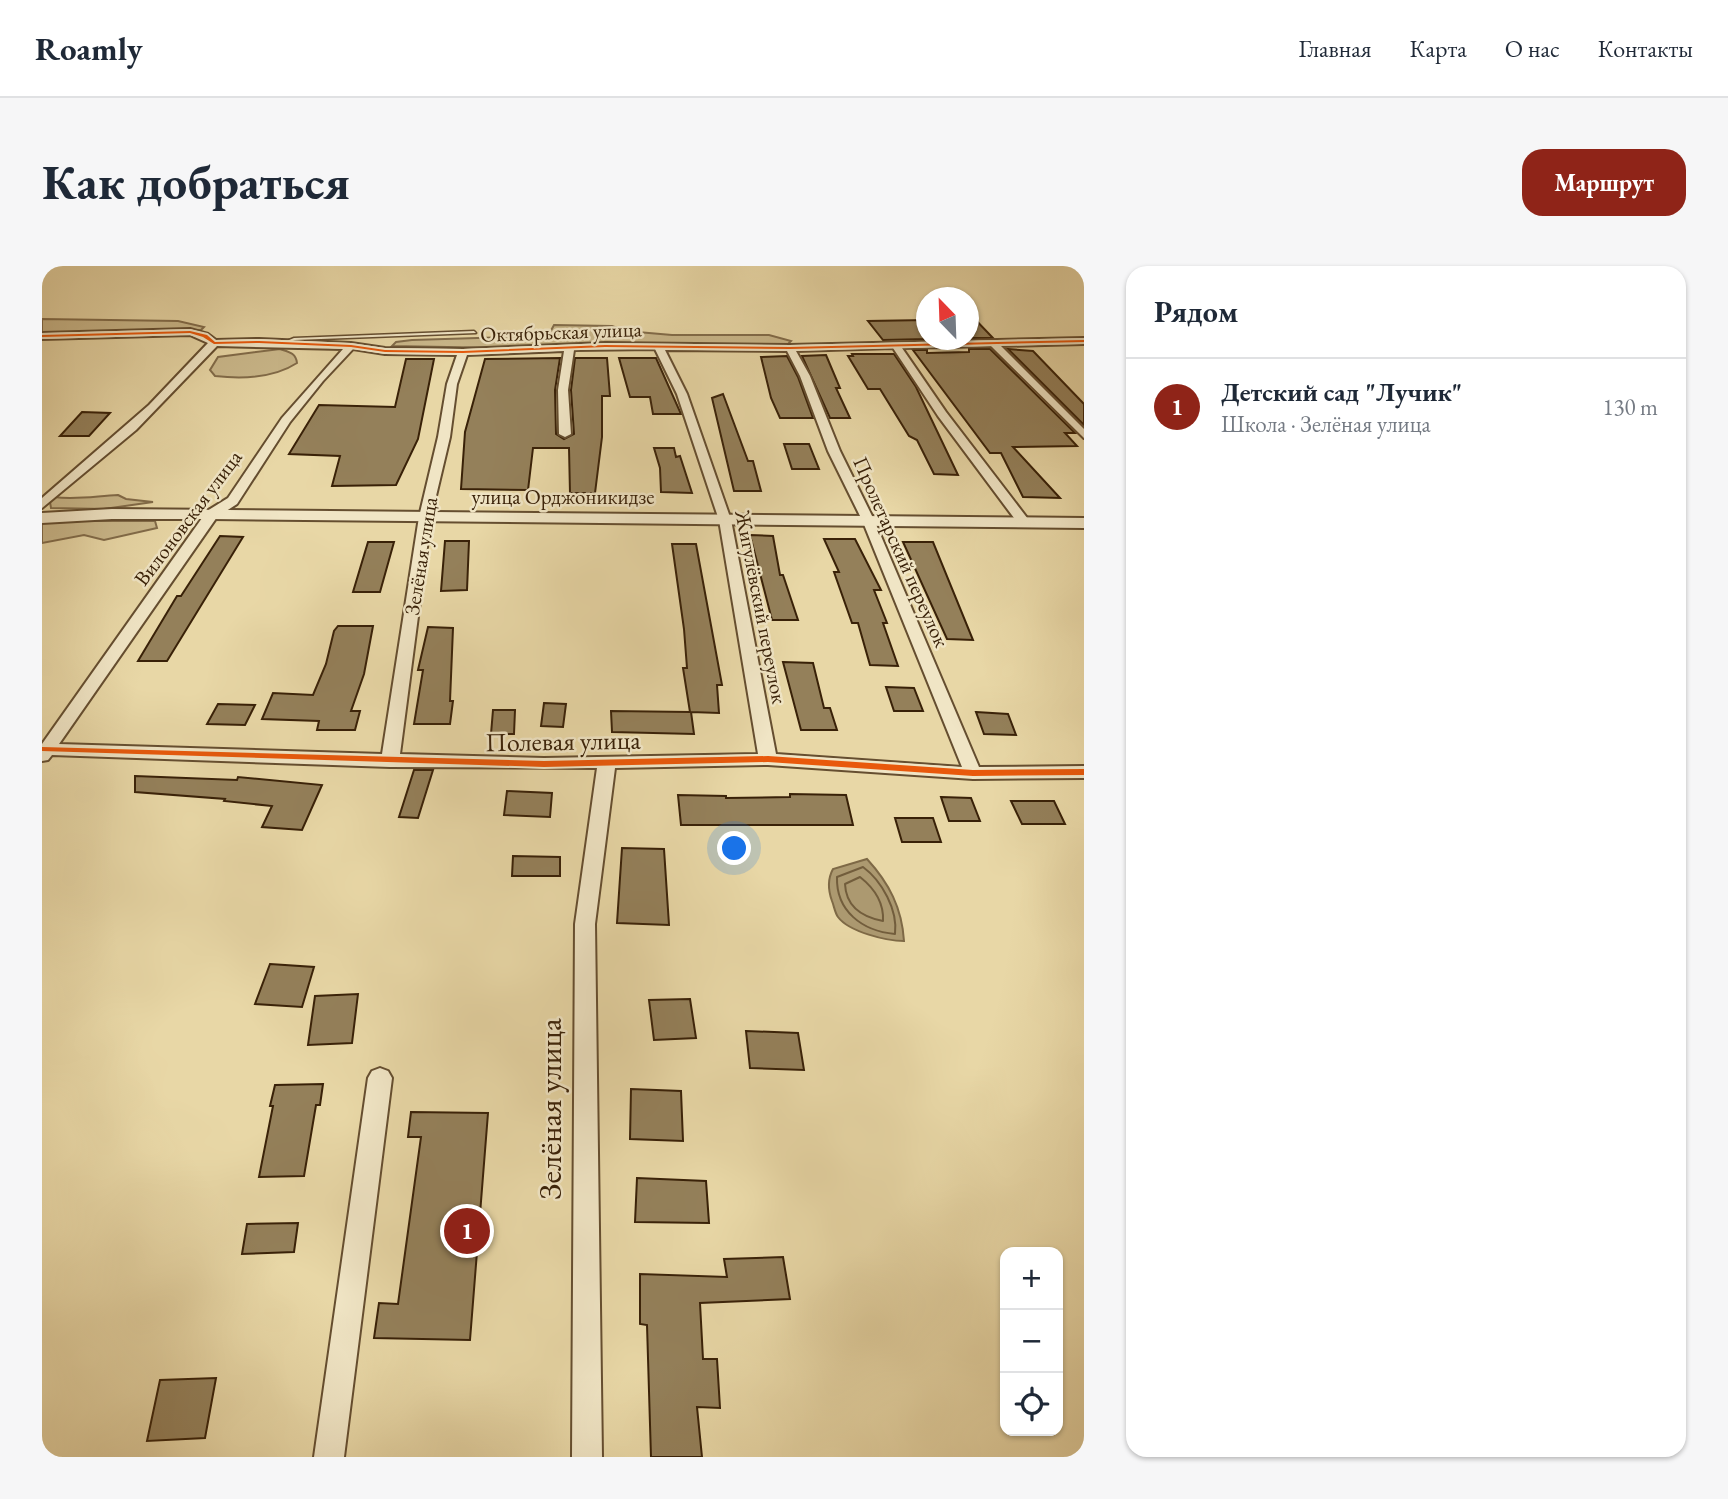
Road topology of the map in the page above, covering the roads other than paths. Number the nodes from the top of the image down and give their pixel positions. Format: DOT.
graph roads {
  1 [pos="474,332"];
  2 [pos="42,336"];
  3 [pos="1084,341"];
  4 [pos="992,342"];
  5 [pos="214,343"];
  6 [pos="284,343"];
  7 [pos="351,346"];
  8 [pos="895,346"];
  9 [pos="659,347"];
  10 [pos="569,348"];
  11 [pos="790,348"];
  12 [pos="463,352"];
  13 [pos="565,434"];
  14 [pos="1084,435"];
  15 [pos="42,504"];
  16 [pos="212,514"];
  17 [pos="425,517"];
  18 [pos="42,518"];
  19 [pos="725,520"];
  20 [pos="869,522"];
  21 [pos="1024,523"];
  22 [pos="1084,523"];
  23 [pos="44,752"];
  24 [pos="768,759"];
  25 [pos="390,761"];
  26 [pos="607,762"];
  27 [pos="1084,772"];
  28 [pos="973,773"];
  29 [pos="380,1078"];
  30 [pos="330,1457"];
  31 [pos="586,1457"];
  1 -- 6 [label="lane"];
  2 -- 5 [label="street, Октябрьская улица"];
  3 -- 4 [label="street, Октябрьская улица"];
  4 -- 8 [label="street, Октябрьская улица"];
  4 -- 14 [label="street"];
  5 -- 6 [label="street, Октябрьская улица"];
  5 -- 15 [label="street"];
  6 -- 7 [label="street, Октябрьская улица"];
  7 -- 12 [label="street, Октябрьская улица"];
  7 -- 16 [label="street, Вилоновская улица"];
  8 -- 11 [label="street, Октябрьская улица"];
  8 -- 21 [label="street"];
  9 -- 10 [label="street, Октябрьская улица"];
  9 -- 11 [label="street, Октябрьская улица"];
  9 -- 19 [label="street, Жигулёвский переулок"];
  10 -- 12 [label="street, Октябрьская улица"];
  10 -- 13 [label="street, Октябрьская улица"];
  11 -- 20 [label="street, Пролетарский переулок"];
  12 -- 17 [label="street, Зелёная улица"];
  16 -- 17 [label="street, улица Орджоникидзе"];
  16 -- 18 [label="street, улица Орджоникидзе"];
  16 -- 23 [label="street, Вилоновская улица"];
  17 -- 19 [label="street, улица Орджоникидзе"];
  17 -- 25 [label="street, Зелёная улица"];
  19 -- 20 [label="street, улица Орджоникидзе"];
  19 -- 24 [label="street, Жигулёвский переулок"];
  20 -- 21 [label="street, улица Орджоникидзе"];
  20 -- 28 [label="street, Пролетарский переулок"];
  21 -- 22 [label="street, улица Орджоникидзе"];
  23 -- 25 [label="street, Полевая улица"];
  24 -- 26 [label="street, Полевая улица"];
  24 -- 28 [label="street, Полевая улица"];
  25 -- 26 [label="street, Полевая улица"];
  26 -- 31 [label="street, Зелёная улица"];
  27 -- 28 [label="street, Полевая улица"];
  29 -- 30 [label="street"];
}
